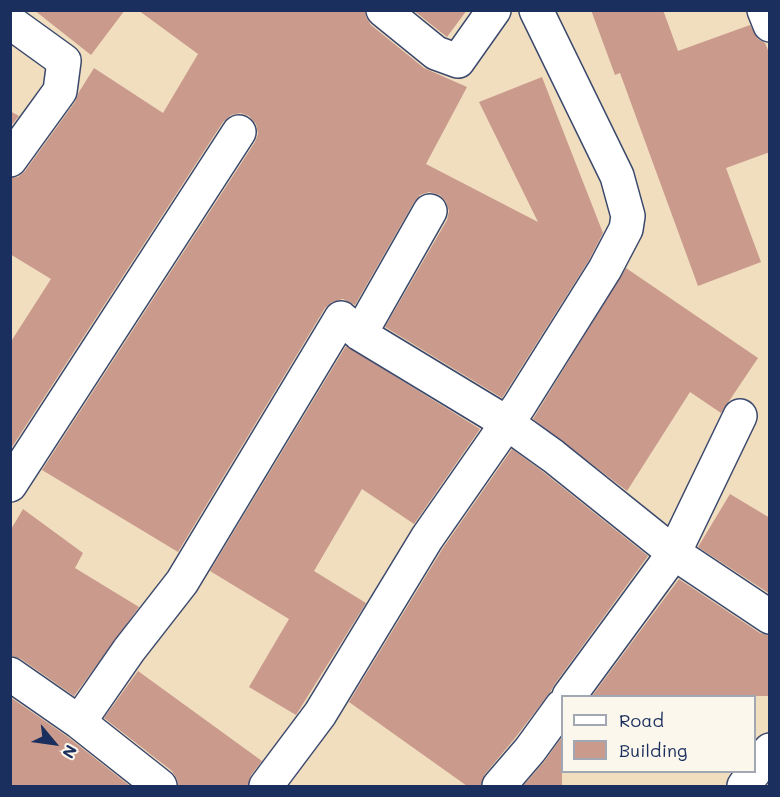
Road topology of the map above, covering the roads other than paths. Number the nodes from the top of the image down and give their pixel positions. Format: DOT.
graph roads {
  1 [pos="383,10"];
  2 [pos="494,10"];
  3 [pos="536,10"];
  4 [pos="764,10"];
  5 [pos="10,22"];
  6 [pos="770,26"];
  7 [pos="239,132"];
  8 [pos="10,160"];
  9 [pos="430,211"];
  10 [pos="360,334"];
  11 [pos="740,416"];
  12 [pos="507,423"];
  13 [pos="10,485"];
  14 [pos="674,553"];
  15 [pos="770,617"];
  16 [pos="10,674"];
  17 [pos="570,695"];
  18 [pos="561,707"];
  19 [pos="79,722"];
  20 [pos="770,750"];
  21 [pos="756,769"];
  22 [pos="753,773"];
  23 [pos="160,786"];
  24 [pos="266,786"];
  25 [pos="498,786"];
  26 [pos="744,786"];
  1 -- 2 [label="street"];
  3 -- 12 [label="street"];
  4 -- 6 [label="street"];
  5 -- 8 [label="street"];
  7 -- 13 [label="street"];
  9 -- 10 [label="street"];
  10 -- 12 [label="street"];
  10 -- 19 [label="street"];
  11 -- 14 [label="street"];
  12 -- 14 [label="street"];
  12 -- 24 [label="street"];
  14 -- 15 [label="street"];
  14 -- 17 [label="street"];
  16 -- 19 [label="street"];
  18 -- 25 [label="street"];
  19 -- 23 [label="street"];
  20 -- 21 [label="street"];
  22 -- 26 [label="street"];
}
